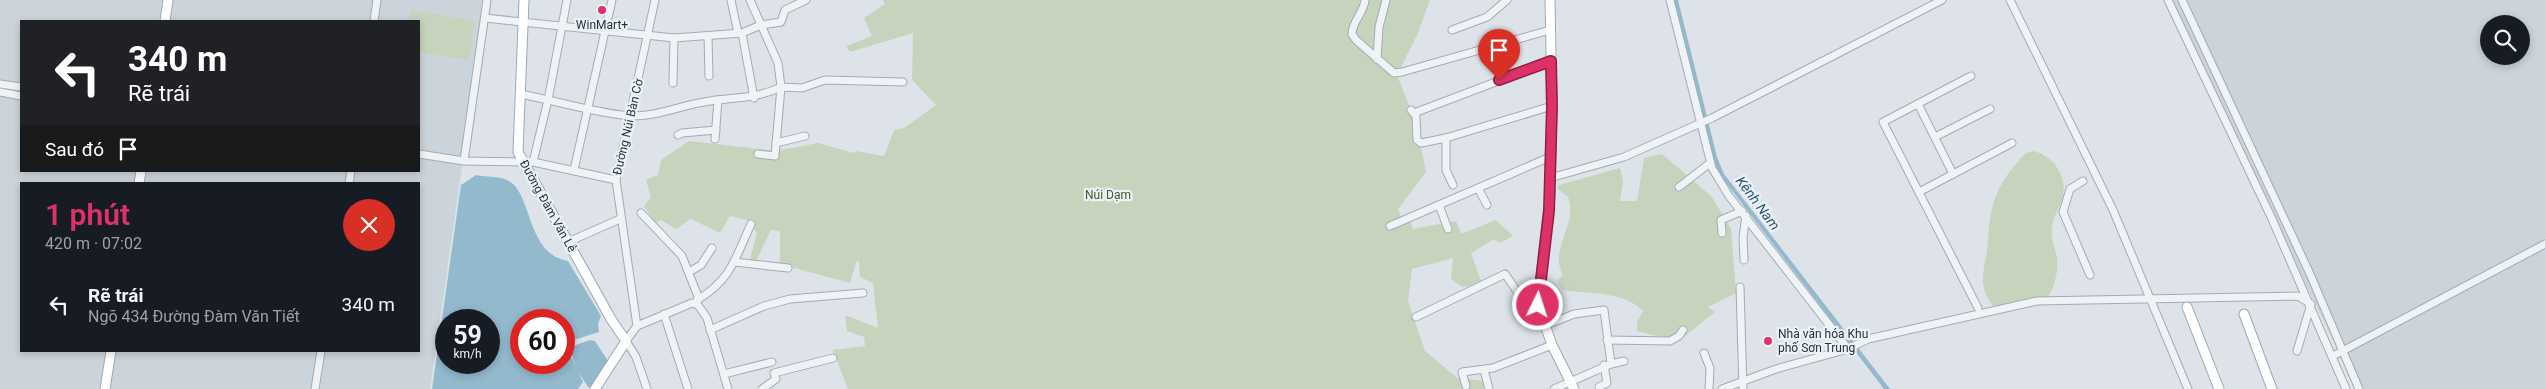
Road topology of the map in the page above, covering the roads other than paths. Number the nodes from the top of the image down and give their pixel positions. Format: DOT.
graph roads {
  1 [pos="168,0"];
  2 [pos="377,0"];
  3 [pos="487,0"];
  4 [pos="524,0"];
  5 [pos="567,0"];
  6 [pos="612,0"];
  7 [pos="655,0"];
  8 [pos="732,0"];
  9 [pos="750,0"];
  10 [pos="806,0"];
  11 [pos="1365,0"];
  12 [pos="1386,0"];
  13 [pos="1507,0"];
  14 [pos="1550,0"];
  15 [pos="1670,0"];
  16 [pos="1942,0"];
  17 [pos="2010,0"];
  18 [pos="2168,0"];
  19 [pos="2182,0"];
  20 [pos="485,18"];
  21 [pos="165,20"];
  22 [pos="374,20"];
  23 [pos="523,21"];
  24 [pos="563,25"];
  25 [pos="761,25"];
  26 [pos="605,30"];
  27 [pos="1452,30"];
  28 [pos="1550,30"];
  29 [pos="740,33"];
  30 [pos="708,36"];
  31 [pos="648,37"];
  32 [pos="674,38"];
  33 [pos="1377,59"];
  34 [pos="1551,61"];
  35 [pos="709,76"];
  36 [pos="1971,76"];
  37 [pos="903,82"];
  38 [pos="673,83"];
  39 [pos="0,84"];
  40 [pos="20,87"];
  41 [pos="781,87"];
  42 [pos="0,92"];
  43 [pos="521,94"];
  44 [pos="20,96"];
  45 [pos="754,98"];
  46 [pos="548,100"];
  47 [pos="718,100"];
  48 [pos="1918,104"];
  49 [pos="1552,106"];
  50 [pos="589,108"];
  51 [pos="1990,109"];
  52 [pos="632,116"];
  53 [pos="1700,123"];
  54 [pos="716,130"];
  55 [pos="678,135"];
  56 [pos="805,136"];
  57 [pos="1935,137"];
  58 [pos="1446,138"];
  59 [pos="715,139"];
  60 [pos="776,143"];
  61 [pos="2012,144"];
  62 [pos="420,154"];
  63 [pos="758,154"];
  64 [pos="1550,157"];
  65 [pos="464,161"];
  66 [pos="522,161"];
  67 [pos="532,162"];
  68 [pos="1710,163"];
  69 [pos="574,170"];
  70 [pos="1953,174"];
  71 [pos="1550,178"];
  72 [pos="616,180"];
  73 [pos="2084,181"];
  74 [pos="1453,185"];
  75 [pos="1679,187"];
  76 [pos="1478,188"];
  77 [pos="1919,192"];
  78 [pos="1439,205"];
  79 [pos="1487,205"];
  80 [pos="641,213"];
  81 [pos="1744,214"];
  82 [pos="620,219"];
  83 [pos="751,224"];
  84 [pos="1390,226"];
  85 [pos="1448,228"];
  86 [pos="1722,233"];
  87 [pos="568,242"];
  88 [pos="2545,244"];
  89 [pos="712,248"];
  90 [pos="1744,260"];
  91 [pos="734,262"];
  92 [pos="788,268"];
  93 [pos="689,272"];
  94 [pos="2090,275"];
  95 [pos="1740,287"];
  96 [pos="863,293"];
  97 [pos="2152,300"];
  98 [pos="695,301"];
  99 [pos="2311,304"];
  100 [pos="1538,305"];
  101 [pos="2187,307"];
  102 [pos="1978,308"];
  103 [pos="664,314"];
  104 [pos="2244,314"];
  105 [pos="1416,317"];
  106 [pos="637,326"];
  107 [pos="1544,326"];
  108 [pos="710,330"];
  109 [pos="1683,330"];
  110 [pos="1608,340"];
  111 [pos="626,342"];
  112 [pos="1552,345"];
  113 [pos="1848,349"];
  114 [pos="2343,350"];
  115 [pos="2297,351"];
  116 [pos="111,352"];
  117 [pos="321,352"];
  118 [pos="1704,353"];
  119 [pos="2332,356"];
  120 [pos="833,358"];
  121 [pos="1624,361"];
  122 [pos="772,362"];
  123 [pos="1607,364"];
  124 [pos="1484,370"];
  125 [pos="724,374"];
  126 [pos="1573,385"];
  127 [pos="1743,385"];
  128 [pos="1466,386"];
  129 [pos="1599,387"];
  130 [pos="106,389"];
  131 [pos="315,389"];
  132 [pos="595,389"];
  133 [pos="647,389"];
  134 [pos="688,389"];
  135 [pos="728,389"];
  136 [pos="762,389"];
  137 [pos="1489,389"];
  138 [pos="1554,389"];
  139 [pos="1709,389"];
  140 [pos="1722,389"];
  141 [pos="2188,389"];
  142 [pos="2219,389"];
  143 [pos="2272,389"];
  144 [pos="2346,389"];
  145 [pos="2358,389"];
  1 -- 21 [label="main road"];
  2 -- 22 [label="street"];
  3 -- 20 [label="street"];
  4 -- 23 [label="main road, Đường Đàm Văn Lễ"];
  5 -- 24 [label="street"];
  6 -- 26 [label="street"];
  7 -- 31 [label="street, Đường Núi Bàn Cờ"];
  8 -- 29 [label="street"];
  9 -- 25 [label="street"];
  10 -- 25 [label="street"];
  11 -- 33 [label="street"];
  12 -- 33 [label="street"];
  13 -- 27 [label="street"];
  14 -- 28 [label="main road"];
  15 -- 53 [label="street"];
  16 -- 53 [label="street"];
  17 -- 97 [label="street"];
  18 -- 99 [label="street"];
  19 -- 114 [label="street"];
  20 -- 23 [label="street"];
  20 -- 65 [label="street"];
  23 -- 24 [label="street"];
  23 -- 43 [label="main road, Đường Đàm Văn Lễ"];
  24 -- 26 [label="street"];
  24 -- 46 [label="street"];
  25 -- 29 [label="street"];
  25 -- 41 [label="street"];
  26 -- 31 [label="street"];
  26 -- 50 [label="street"];
  28 -- 33 [label="street"];
  28 -- 34 [label="main road"];
  29 -- 30 [label="street"];
  29 -- 45 [label="street"];
  30 -- 32 [label="street"];
  30 -- 35 [label="street"];
  31 -- 32 [label="street"];
  31 -- 52 [label="street, Đường Núi Bàn Cờ"];
  32 -- 38 [label="street"];
  34 -- 49 [label="main road"];
  34 -- 58 [label="street"];
  36 -- 48 [label="street"];
  37 -- 41 [label="street"];
  39 -- 40 [label="street"];
  41 -- 45 [label="street"];
  41 -- 60 [label="street"];
  42 -- 44 [label="street"];
  43 -- 46 [label="street"];
  43 -- 66 [label="main road, Đường Đàm Văn Lễ"];
  45 -- 47 [label="street"];
  46 -- 50 [label="street"];
  46 -- 67 [label="street"];
  47 -- 52 [label="street"];
  47 -- 54 [label="street"];
  48 -- 57 [label="street"];
  48 -- 77 [label="street"];
  49 -- 58 [label="street"];
  49 -- 64 [label="main road"];
  50 -- 52 [label="street"];
  50 -- 69 [label="street"];
  51 -- 57 [label="street"];
  52 -- 72 [label="street, Đường Núi Bàn Cờ"];
  53 -- 68 [label="street"];
  53 -- 71 [label="street"];
  54 -- 55 [label="street"];
  54 -- 59 [label="street"];
  56 -- 60 [label="street"];
  57 -- 70 [label="street"];
  58 -- 74 [label="street"];
  60 -- 63 [label="street"];
  61 -- 70 [label="street"];
  62 -- 65 [label="street"];
  64 -- 71 [label="main road"];
  64 -- 76 [label="street"];
  65 -- 66 [label="street"];
  66 -- 67 [label="street"];
  66 -- 87 [label="main road, Đường Đàm Văn Lễ"];
  67 -- 69 [label="street"];
  68 -- 75 [label="street"];
  68 -- 81 [label="street"];
  69 -- 72 [label="street"];
  70 -- 77 [label="street"];
  71 -- 100 [label="main road"];
  72 -- 82 [label="street, Đường Núi Bàn Cờ"];
  73 -- 94 [label="street"];
  76 -- 78 [label="street"];
  76 -- 79 [label="street"];
  77 -- 102 [label="street"];
  78 -- 84 [label="street"];
  78 -- 85 [label="street"];
  80 -- 93 [label="street"];
  81 -- 86 [label="street"];
  81 -- 90 [label="street"];
  81 -- 113 [label="street"];
  82 -- 87 [label="street"];
  82 -- 106 [label="street, Đường Núi Bàn Cờ"];
  83 -- 91 [label="street"];
  87 -- 111 [label="main road, Đường Đàm Văn Lễ"];
  88 -- 114 [label="street"];
  89 -- 93 [label="street"];
  91 -- 92 [label="street"];
  91 -- 98 [label="street"];
  93 -- 98 [label="street"];
  95 -- 127 [label="street"];
  96 -- 108 [label="street"];
  97 -- 99 [label="street"];
  97 -- 113 [label="street"];
  97 -- 141 [label="street"];
  98 -- 103 [label="street"];
  98 -- 108 [label="street"];
  99 -- 115 [label="street"];
  99 -- 119 [label="street"];
  100 -- 105 [label="street"];
  100 -- 107 [label="main road"];
  101 -- 142 [label="main road"];
  103 -- 106 [label="street"];
  103 -- 134 [label="street"];
  104 -- 143 [label="main road"];
  106 -- 111 [label="street"];
  107 -- 110 [label="street"];
  107 -- 112 [label="main road"];
  108 -- 125 [label="street"];
  109 -- 110 [label="street"];
  110 -- 123 [label="street"];
  111 -- 132 [label="main road"];
  111 -- 133 [label="street"];
  112 -- 124 [label="street"];
  112 -- 126 [label="main road"];
  113 -- 127 [label="street"];
  114 -- 119 [label="street"];
  114 -- 145 [label="street"];
  116 -- 130 [label="main road"];
  117 -- 131 [label="street"];
  118 -- 139 [label="street"];
  119 -- 144 [label="street"];
  120 -- 136 [label="street"];
  121 -- 123 [label="street"];
  122 -- 125 [label="street"];
  123 -- 126 [label="street"];
  123 -- 129 [label="street"];
  124 -- 128 [label="street"];
  124 -- 137 [label="street"];
  125 -- 135 [label="street"];
  126 -- 138 [label="street"];
  127 -- 140 [label="street"];
}
